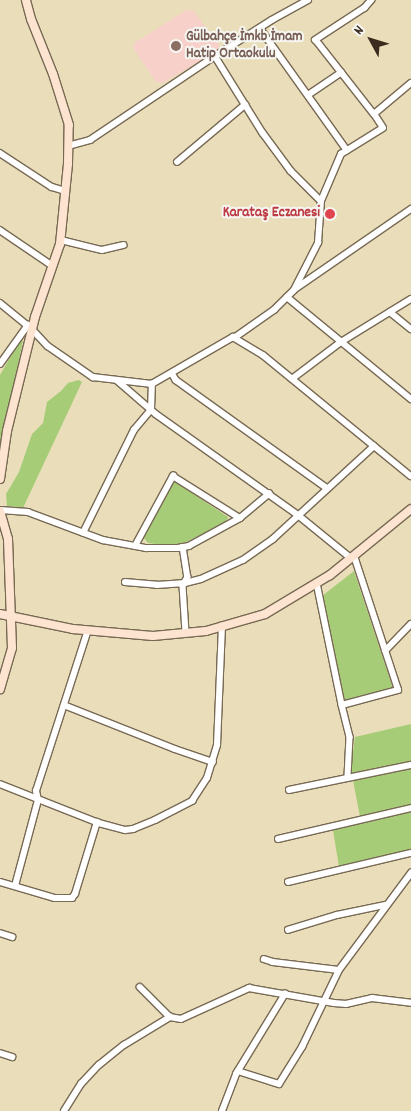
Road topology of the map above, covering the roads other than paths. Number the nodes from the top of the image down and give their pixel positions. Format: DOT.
graph roads {
  1 [pos="26,0"];
  2 [pos="308,0"];
  3 [pos="372,0"];
  4 [pos="260,28"];
  5 [pos="215,56"];
  6 [pos="341,73"];
  7 [pos="411,83"];
  8 [pos="308,95"];
  9 [pos="245,104"];
  10 [pos="374,114"];
  11 [pos="68,146"];
  12 [pos="347,150"];
  13 [pos="0,153"];
  14 [pos="177,162"];
  15 [pos="65,191"];
  16 [pos="321,201"];
  17 [pos="411,209"];
  18 [pos="0,230"];
  19 [pos="61,240"];
  20 [pos="123,245"];
  21 [pos="53,266"];
  22 [pos="294,290"];
  23 [pos="287,297"];
  24 [pos="411,299"];
  25 [pos="0,303"];
  26 [pos="390,312"];
  27 [pos="30,327"];
  28 [pos="411,329"];
  29 [pos="234,338"];
  30 [pos="341,342"];
  31 [pos="0,364"];
  32 [pos="172,373"];
  33 [pos="292,379"];
  34 [pos="118,381"];
  35 [pos="152,384"];
  36 [pos="411,399"];
  37 [pos="152,410"];
  38 [pos="374,446"];
  39 [pos="411,476"];
  40 [pos="0,479"];
  41 [pos="327,488"];
  42 [pos="270,494"];
  43 [pos="411,509"];
  44 [pos="0,511"];
  45 [pos="298,515"];
  46 [pos="240,518"];
  47 [pos="84,533"];
  48 [pos="135,546"];
  49 [pos="183,547"];
  50 [pos="352,557"];
  51 [pos="125,582"];
  52 [pos="185,583"];
  53 [pos="317,583"];
  54 [pos="0,614"];
  55 [pos="10,618"];
  56 [pos="411,624"];
  57 [pos="222,626"];
  58 [pos="88,630"];
  59 [pos="186,633"];
  60 [pos="385,651"];
  61 [pos="0,689"];
  62 [pos="64,705"];
  63 [pos="342,705"];
  64 [pos="213,762"];
  65 [pos="411,765"];
  66 [pos="348,777"];
  67 [pos="0,784"];
  68 [pos="290,790"];
  69 [pos="38,800"];
  70 [pos="411,808"];
  71 [pos="97,822"];
  72 [pos="278,839"];
  73 [pos="411,854"];
  74 [pos="411,874"];
  75 [pos="0,882"];
  76 [pos="288,882"];
  77 [pos="15,886"];
  78 [pos="386,905"];
  79 [pos="288,930"];
  80 [pos="0,933"];
  81 [pos="12,937"];
  82 [pos="264,959"];
  83 [pos="339,970"];
  84 [pos="140,987"];
  85 [pos="285,994"];
  86 [pos="323,1000"];
  87 [pos="411,1003"];
  88 [pos="170,1017"];
  89 [pos="0,1053"];
  90 [pos="12,1057"];
  91 [pos="238,1071"];
  92 [pos="64,1111"];
  93 [pos="222,1111"];
  1 -- 11 [label="street"];
  2 -- 4 [label="street"];
  3 -- 6 [label="street"];
  4 -- 5 [label="street"];
  4 -- 8 [label="street"];
  5 -- 9 [label="street"];
  5 -- 11 [label="street"];
  6 -- 8 [label="street"];
  6 -- 10 [label="street"];
  7 -- 10 [label="street"];
  8 -- 12 [label="street"];
  9 -- 14 [label="street"];
  9 -- 16 [label="street"];
  10 -- 12 [label="street"];
  11 -- 15 [label="street"];
  12 -- 16 [label="street"];
  13 -- 15 [label="street"];
  15 -- 19 [label="street"];
  16 -- 22 [label="street"];
  17 -- 22 [label="street"];
  18 -- 21 [label="street"];
  19 -- 20 [label="street"];
  19 -- 21 [label="street"];
  21 -- 27 [label="street"];
  22 -- 23 [label="street"];
  23 -- 29 [label="street"];
  23 -- 30 [label="street"];
  24 -- 26 [label="street"];
  25 -- 27 [label="street"];
  26 -- 28 [label="street"];
  26 -- 30 [label="street"];
  27 -- 31 [label="street"];
  27 -- 34 [label="street"];
  27 -- 40 [label="street"];
  29 -- 32 [label="street"];
  29 -- 33 [label="street"];
  30 -- 33 [label="street"];
  30 -- 36 [label="street"];
  32 -- 35 [label="street"];
  32 -- 41 [label="street"];
  33 -- 38 [label="street"];
  34 -- 35 [label="street"];
  34 -- 37 [label="street"];
  35 -- 37 [label="street"];
  37 -- 42 [label="street"];
  37 -- 47 [label="street"];
  38 -- 39 [label="street"];
  38 -- 41 [label="street"];
  41 -- 45 [label="street"];
  42 -- 45 [label="street"];
  42 -- 46 [label="street"];
  43 -- 50 [label="street"];
  44 -- 47 [label="street"];
  44 -- 55 [label="street"];
  45 -- 50 [label="street"];
  45 -- 52 [label="street"];
  46 -- 48 [label="street"];
  46 -- 49 [label="street"];
  47 -- 48 [label="street"];
  48 -- 49 [label="street"];
  49 -- 52 [label="street"];
  50 -- 53 [label="street"];
  50 -- 60 [label="street"];
  51 -- 52 [label="street"];
  52 -- 59 [label="street"];
  53 -- 57 [label="street"];
  53 -- 63 [label="street"];
  54 -- 55 [label="street"];
  55 -- 58 [label="street"];
  55 -- 61 [label="street"];
  56 -- 60 [label="street"];
  57 -- 59 [label="street"];
  57 -- 64 [label="street"];
  58 -- 59 [label="street"];
  58 -- 62 [label="street"];
  60 -- 63 [label="street"];
  62 -- 64 [label="street"];
  62 -- 69 [label="street"];
  63 -- 66 [label="street"];
  64 -- 71 [label="street"];
  65 -- 66 [label="street"];
  66 -- 68 [label="street"];
  67 -- 69 [label="street"];
  69 -- 71 [label="street"];
  69 -- 77 [label="street"];
  70 -- 72 [label="street"];
  71 -- 77 [label="street"];
  73 -- 76 [label="street"];
  74 -- 78 [label="street"];
  75 -- 77 [label="street"];
  78 -- 79 [label="street"];
  78 -- 83 [label="street"];
  80 -- 81 [label="street"];
  82 -- 83 [label="street"];
  83 -- 86 [label="street"];
  84 -- 88 [label="street"];
  85 -- 86 [label="street"];
  85 -- 88 [label="street"];
  85 -- 91 [label="street"];
  86 -- 87 [label="street"];
  86 -- 91 [label="street"];
  88 -- 92 [label="street"];
  89 -- 90 [label="street"];
  91 -- 93 [label="street"];
}
